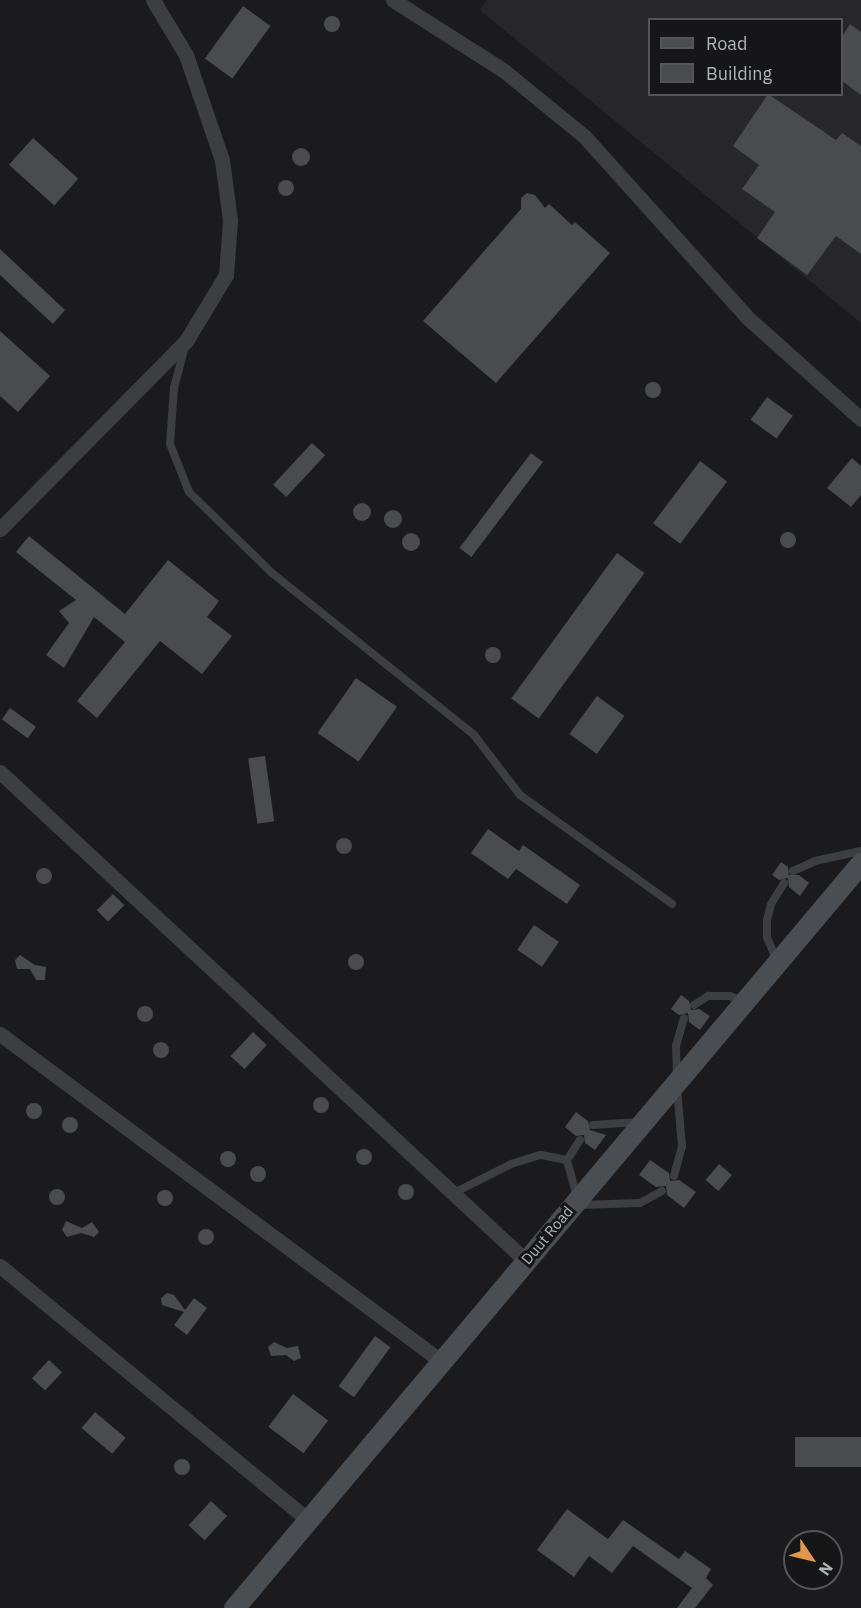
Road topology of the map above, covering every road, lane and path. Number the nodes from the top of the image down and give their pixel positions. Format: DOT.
graph roads {
  1 [pos="153,0"];
  2 [pos="393,0"];
  3 [pos="186,341"];
  4 [pos="861,419"];
  5 [pos="0,529"];
  6 [pos="0,772"];
  7 [pos="861,851"];
  8 [pos="861,863"];
  9 [pos="793,871"];
  10 [pos="784,883"];
  11 [pos="672,904"];
  12 [pos="777,962"];
  13 [pos="744,1002"];
  14 [pos="694,1005"];
  15 [pos="684,1018"];
  16 [pos="0,1034"];
  17 [pos="677,1081"];
  18 [pos="642,1122"];
  19 [pos="593,1125"];
  20 [pos="580,1140"];
  21 [pos="567,1160"];
  22 [pos="674,1176"];
  23 [pos="662,1191"];
  24 [pos="454,1193"];
  25 [pos="574,1202"];
  26 [pos="525,1260"];
  27 [pos="0,1266"];
  28 [pos="441,1361"];
  29 [pos="308,1521"];
  30 [pos="234,1608"];
  1 -- 3 [label="street"];
  2 -- 4 [label="street"];
  3 -- 5 [label="street"];
  3 -- 11 [label="lane"];
  6 -- 24 [label="street"];
  7 -- 9 [label="lane"];
  8 -- 12 [label="main road, Duut Road"];
  10 -- 12 [label="lane"];
  12 -- 13 [label="main road, Duut Road"];
  13 -- 14 [label="lane"];
  13 -- 17 [label="main road, Duut Road"];
  15 -- 17 [label="lane"];
  16 -- 28 [label="street"];
  17 -- 18 [label="main road, Duut Road"];
  17 -- 22 [label="lane"];
  18 -- 19 [label="lane"];
  18 -- 25 [label="main road, Duut Road"];
  20 -- 21 [label="lane"];
  21 -- 24 [label="lane"];
  21 -- 25 [label="lane"];
  23 -- 25 [label="lane"];
  24 -- 26 [label="street"];
  25 -- 26 [label="main road, Duut Road"];
  26 -- 28 [label="main road, Duut Road"];
  27 -- 29 [label="street"];
  28 -- 29 [label="main road, Duut Road"];
  29 -- 30 [label="main road, Duut Road"];
}
